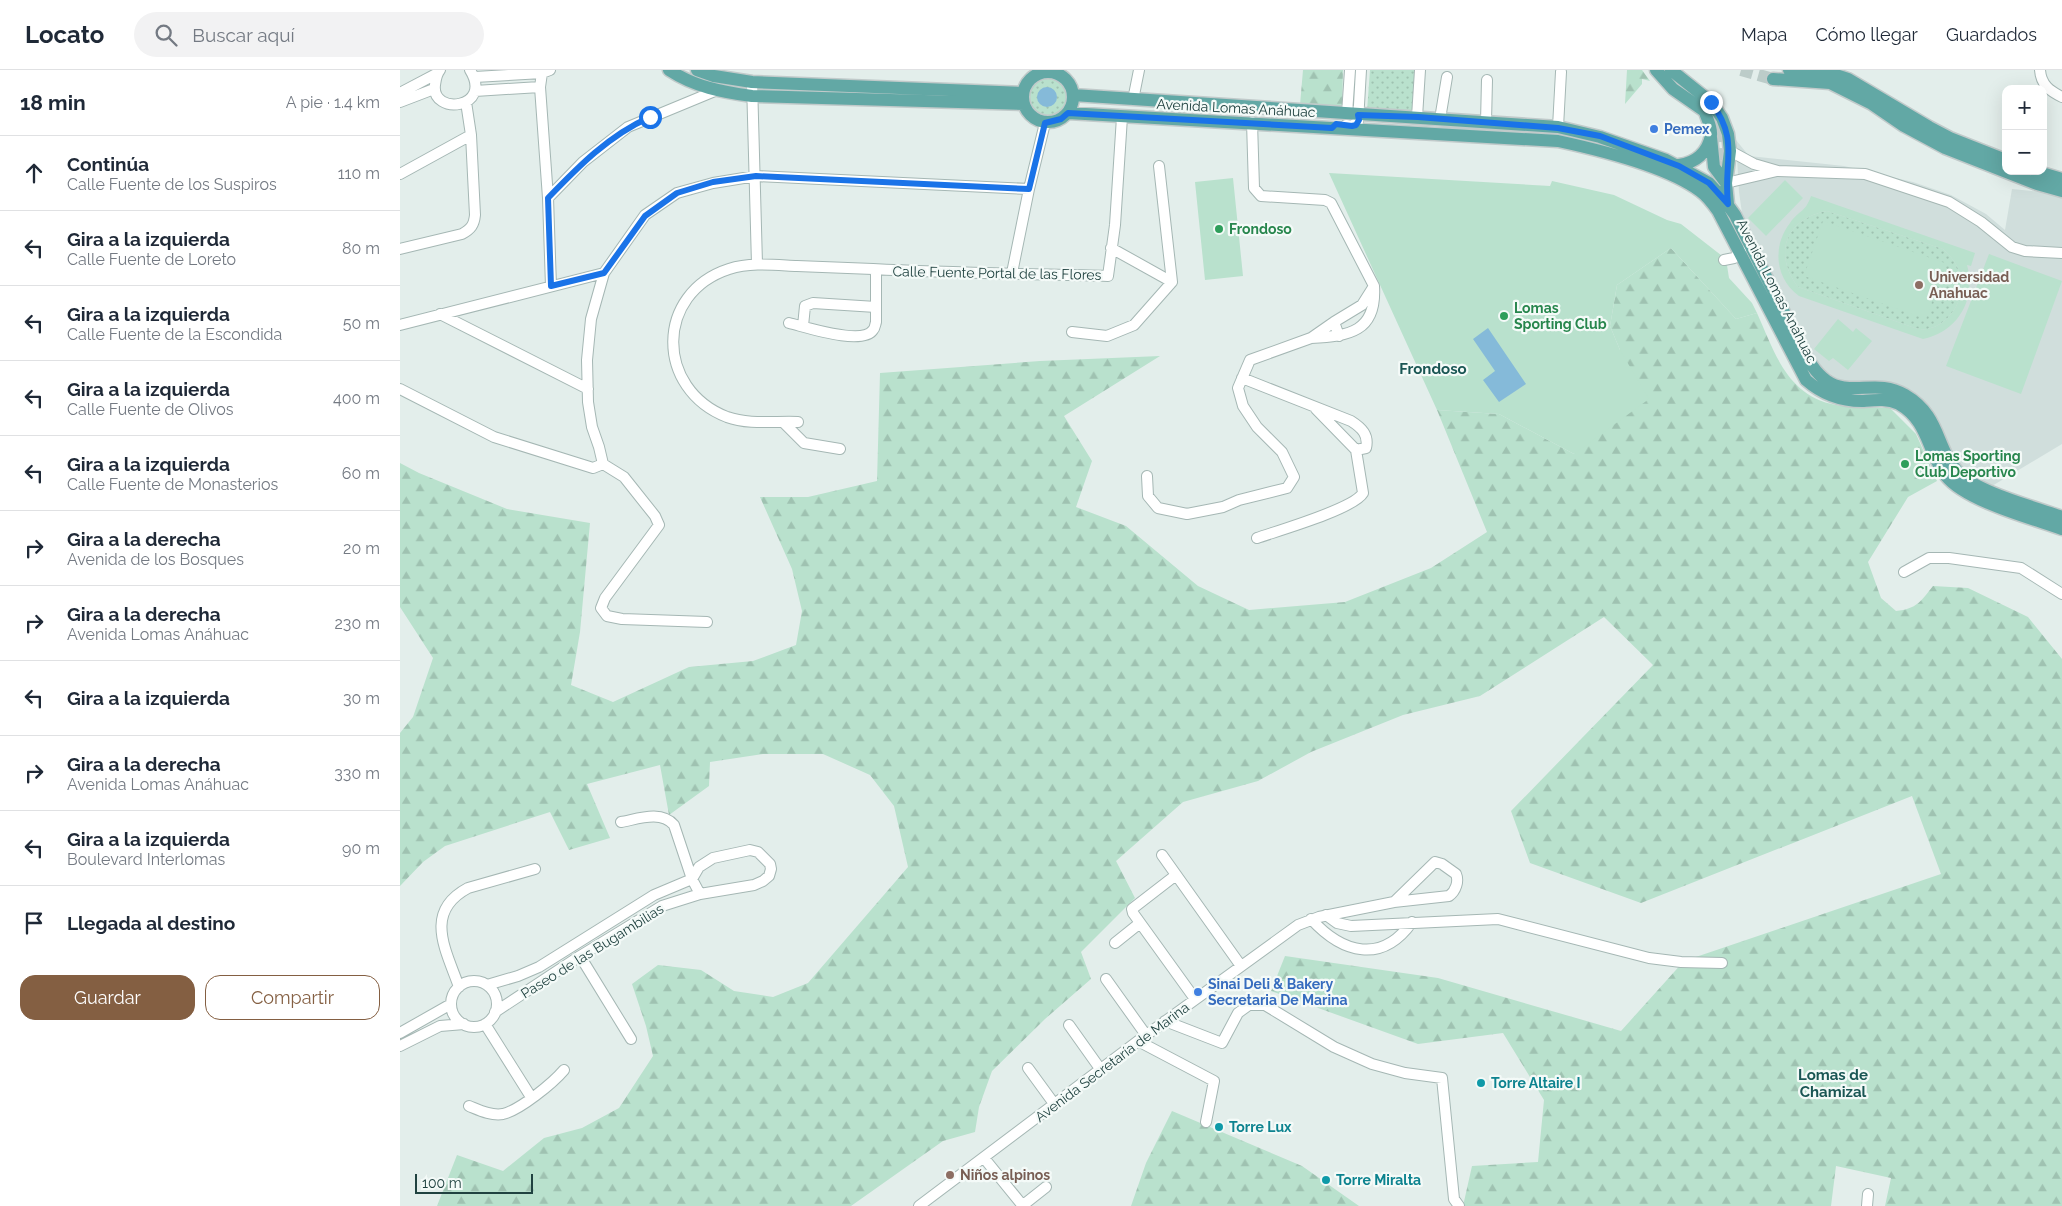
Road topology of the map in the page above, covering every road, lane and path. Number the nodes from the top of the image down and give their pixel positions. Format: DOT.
graph roads {
  1 [pos="669,70"];
  2 [pos="697,70"];
  3 [pos="1139,70"];
  4 [pos="1350,70"];
  5 [pos="1361,70"];
  6 [pos="1420,70"];
  7 [pos="1656,70"];
  8 [pos="1671,70"];
  9 [pos="1789,70"];
  10 [pos="2040,70"];
  11 [pos="1054,71"];
  12 [pos="438,72"];
  13 [pos="546,72"];
  14 [pos="1560,72"];
  15 [pos="473,74"];
  16 [pos="1447,77"];
  17 [pos="1773,79"];
  18 [pos="1487,80"];
  19 [pos="752,82"];
  20 [pos="540,87"];
  21 [pos="434,88"];
  22 [pos="475,91"];
  23 [pos="715,91"];
  24 [pos="400,94"];
  25 [pos="1073,95"];
  26 [pos="752,96"];
  27 [pos="2062,97"];
  28 [pos="1023,98"];
  29 [pos="1133,100"];
  30 [pos="400,102"];
  31 [pos="466,102"];
  32 [pos="1068,113"];
  33 [pos="1352,115"];
  34 [pos="1418,117"];
  35 [pos="1122,118"];
  36 [pos="1440,118"];
  37 [pos="1252,122"];
  38 [pos="1486,122"];
  39 [pos="1045,123"];
  40 [pos="1332,128"];
  41 [pos="1558,128"];
  42 [pos="471,135"];
  43 [pos="1711,135"];
  44 [pos="1730,151"];
  45 [pos="2002,158"];
  46 [pos="1159,166"];
  47 [pos="1679,166"];
  48 [pos="1778,171"];
  49 [pos="400,174"];
  50 [pos="2047,175"];
  51 [pos="756,176"];
  52 [pos="2062,179"];
  53 [pos="1726,183"];
  54 [pos="1029,189"];
  55 [pos="2062,191"];
  56 [pos="548,198"];
  57 [pos="1728,204"];
  58 [pos="1111,248"];
  59 [pos="400,249"];
  60 [pos="1741,251"];
  61 [pos="2062,252"];
  62 [pos="1724,260"];
  63 [pos="757,264"];
  64 [pos="876,270"];
  65 [pos="604,273"];
  66 [pos="1012,273"];
  67 [pos="1172,282"];
  68 [pos="551,286"];
  69 [pos="1374,286"];
  70 [pos="1362,305"];
  71 [pos="876,307"];
  72 [pos="1763,310"];
  73 [pos="440,314"];
  74 [pos="1372,314"];
  75 [pos="1334,322"];
  76 [pos="789,323"];
  77 [pos="400,325"];
  78 [pos="803,326"];
  79 [pos="1072,332"];
  80 [pos="1339,336"];
  81 [pos="1311,338"];
  82 [pos="1242,378"];
  83 [pos="1806,380"];
  84 [pos="400,389"];
  85 [pos="588,389"];
  86 [pos="1316,409"];
  87 [pos="783,422"];
  88 [pos="798,422"];
  89 [pos="840,449"];
  90 [pos="1356,450"];
  91 [pos="603,464"];
  92 [pos="1147,476"];
  93 [pos="2062,517"];
  94 [pos="2062,529"];
  95 [pos="1257,538"];
  96 [pos="1904,572"];
  97 [pos="2062,594"];
  98 [pos="707,622"];
  99 [pos="622,822"];
  100 [pos="1162,855"];
  101 [pos="535,869"];
  102 [pos="1176,875"];
  103 [pos="692,879"];
  104 [pos="700,894"];
  105 [pos="1394,902"];
  106 [pos="1326,915"];
  107 [pos="1311,919"];
  108 [pos="1412,922"];
  109 [pos="1140,923"];
  110 [pos="1115,943"];
  111 [pos="580,956"];
  112 [pos="1722,963"];
  113 [pos="1241,966"];
  114 [pos="1106,979"];
  115 [pos="487,985"];
  116 [pos="459,987"];
  117 [pos="1195,999"];
  118 [pos="451,1004"];
  119 [pos="495,1012"];
  120 [pos="1165,1022"];
  121 [pos="464,1024"];
  122 [pos="485,1024"];
  123 [pos="1069,1025"];
  124 [pos="400,1033"];
  125 [pos="1142,1038"];
  126 [pos="631,1039"];
  127 [pos="400,1046"];
  128 [pos="1028,1068"];
  129 [pos="564,1070"];
  130 [pos="1101,1070"];
  131 [pos="531,1098"];
  132 [pos="1055,1105"];
  133 [pos="469,1106"];
  134 [pos="1206,1122"];
  135 [pos="984,1158"];
  136 [pos="1046,1187"];
  137 [pos="1868,1194"];
  138 [pos="1456,1203"];
  139 [pos="919,1206"];
  140 [pos="1023,1206"];
  141 [pos="1867,1206"];
  1 -- 23 [label="main road"];
  2 -- 19 [label="main road"];
  3 -- 29 [label="street"];
  4 -- 33 [label="street"];
  5 -- 33 [label="street"];
  6 -- 34 [label="street"];
  7 -- 43 [label="main road"];
  8 -- 44 [label="main road"];
  9 -- 45 [label="main road"];
  10 -- 27 [label="street"];
  11 -- 25 [label="main road"];
  11 -- 28 [label="main road"];
  12 -- 21 [label="street"];
  12 -- 24 [label="street"];
  13 -- 15 [label="street"];
  13 -- 20 [label="street"];
  14 -- 41 [label="street"];
  15 -- 22 [label="street"];
  16 -- 36 [label="street"];
  17 -- 55 [label="main road"];
  18 -- 38 [label="street"];
  19 -- 26 [label="street"];
  19 -- 28 [label="main road"];
  20 -- 22 [label="street"];
  20 -- 56 [label="street"];
  21 -- 30 [label="street"];
  21 -- 31 [label="street"];
  22 -- 31 [label="street"];
  23 -- 26 [label="main road"];
  23 -- 56 [label="street"];
  25 -- 29 [label="main road, Avenida Lomas Anáhuac"];
  25 -- 32 [label="main road"];
  26 -- 28 [label="main road"];
  26 -- 51 [label="street"];
  28 -- 39 [label="main road"];
  29 -- 33 [label="main road, Avenida Lomas Anáhuac"];
  31 -- 42 [label="street"];
  32 -- 35 [label="main road, Avenida Lomas Anáhuac"];
  32 -- 39 [label="main road"];
  33 -- 34 [label="main road, Avenida Lomas Anáhuac"];
  33 -- 40 [label="street"];
  34 -- 36 [label="main road, Avenida Lomas Anáhuac"];
  35 -- 37 [label="main road, Avenida Lomas Anáhuac"];
  35 -- 58 [label="street, Calle Fuente Portal de las Flores"];
  36 -- 38 [label="main road, Avenida Lomas Anáhuac"];
  37 -- 40 [label="main road, Avenida Lomas Anáhuac"];
  37 -- 69 [label="street"];
  38 -- 41 [label="main road, Avenida Lomas Anáhuac"];
  39 -- 54 [label="street"];
  40 -- 60 [label="main road, Avenida Lomas Anáhuac"];
  41 -- 47 [label="main road, Avenida Lomas Anáhuac"];
  42 -- 49 [label="street"];
  42 -- 59 [label="street"];
  43 -- 47 [label="main road"];
  43 -- 53 [label="main road"];
  44 -- 48 [label="street"];
  44 -- 53 [label="main road"];
  46 -- 67 [label="street"];
  47 -- 57 [label="main road, Avenida Lomas Anáhuac"];
  48 -- 53 [label="street"];
  48 -- 61 [label="street"];
  50 -- 52 [label="main road"];
  51 -- 54 [label="street"];
  51 -- 63 [label="street"];
  51 -- 65 [label="street"];
  53 -- 57 [label="main road"];
  54 -- 66 [label="street"];
  56 -- 68 [label="street"];
  57 -- 93 [label="main road, Avenida Lomas Anáhuac"];
  58 -- 66 [label="street, Calle Fuente Portal de las Flores"];
  58 -- 67 [label="street"];
  60 -- 62 [label="street"];
  60 -- 83 [label="main road, Avenida Lomas Anáhuac"];
  63 -- 64 [label="street, Calle Fuente Portal de las Flores"];
  63 -- 87 [label="street, Calle Fuente Portal de las Flores"];
  64 -- 66 [label="street, Calle Fuente Portal de las Flores"];
  64 -- 71 [label="street"];
  65 -- 68 [label="street"];
  65 -- 85 [label="street"];
  67 -- 79 [label="street"];
  68 -- 73 [label="street"];
  69 -- 70 [label="street"];
  69 -- 74 [label="street"];
  70 -- 74 [label="street"];
  70 -- 75 [label="street"];
  71 -- 78 [label="street"];
  71 -- 78 [label="street"];
  72 -- 83 [label="main road"];
  73 -- 77 [label="street"];
  73 -- 85 [label="street"];
  74 -- 80 [label="street"];
  75 -- 80 [label="street"];
  75 -- 81 [label="street"];
  76 -- 78 [label="street"];
  80 -- 81 [label="street"];
  81 -- 82 [label="street"];
  82 -- 86 [label="street"];
  82 -- 92 [label="street"];
  83 -- 94 [label="main road, Avenida Lomas Anáhuac"];
  84 -- 91 [label="street"];
  85 -- 91 [label="street"];
  86 -- 90 [label="street"];
  86 -- 90 [label="street"];
  87 -- 88 [label="street, Calle Fuente Portal de las Flores"];
  87 -- 89 [label="street"];
  90 -- 95 [label="street"];
  91 -- 98 [label="street"];
  96 -- 97 [label="street"];
  99 -- 103 [label="street"];
  100 -- 102 [label="street"];
  101 -- 116 [label="street"];
  102 -- 109 [label="street"];
  102 -- 113 [label="street"];
  103 -- 104 [label="street"];
  103 -- 104 [label="street, Paseo de las Bugambilias"];
  103 -- 115 [label="street, Paseo de las Bugambilias"];
  104 -- 111 [label="street, Paseo de las Bugambilias"];
  105 -- 105 [label="street, Avenida Secretaría de Marina"];
  105 -- 106 [label="street, Avenida Secretaría de Marina"];
  106 -- 107 [label="street, Avenida Secretaría de Marina"];
  106 -- 108 [label="street"];
  107 -- 108 [label="street"];
  107 -- 113 [label="street, Avenida Secretaría de Marina"];
  108 -- 112 [label="street"];
  109 -- 110 [label="street"];
  109 -- 117 [label="street"];
  111 -- 119 [label="street, Paseo de las Bugambilias"];
  111 -- 126 [label="street"];
  113 -- 117 [label="street, Avenida Secretaría de Marina"];
  114 -- 125 [label="street"];
  115 -- 116 [label="street"];
  115 -- 119 [label="street"];
  116 -- 118 [label="street"];
  117 -- 120 [label="street, Avenida Secretaría de Marina"];
  118 -- 121 [label="street"];
  118 -- 124 [label="street"];
  119 -- 122 [label="street"];
  120 -- 125 [label="street, Avenida Secretaría de Marina"];
  120 -- 138 [label="street"];
  121 -- 122 [label="street"];
  121 -- 127 [label="street"];
  122 -- 131 [label="street"];
  123 -- 130 [label="street"];
  125 -- 130 [label="street, Avenida Secretaría de Marina"];
  125 -- 134 [label="street"];
  128 -- 132 [label="street"];
  129 -- 131 [label="street"];
  130 -- 132 [label="street, Avenida Secretaría de Marina"];
  131 -- 133 [label="street"];
  132 -- 135 [label="street, Avenida Secretaría de Marina"];
  135 -- 139 [label="street, Avenida Secretaría de Marina"];
  135 -- 140 [label="street"];
  136 -- 140 [label="street"];
  137 -- 141 [label="street"];
}
